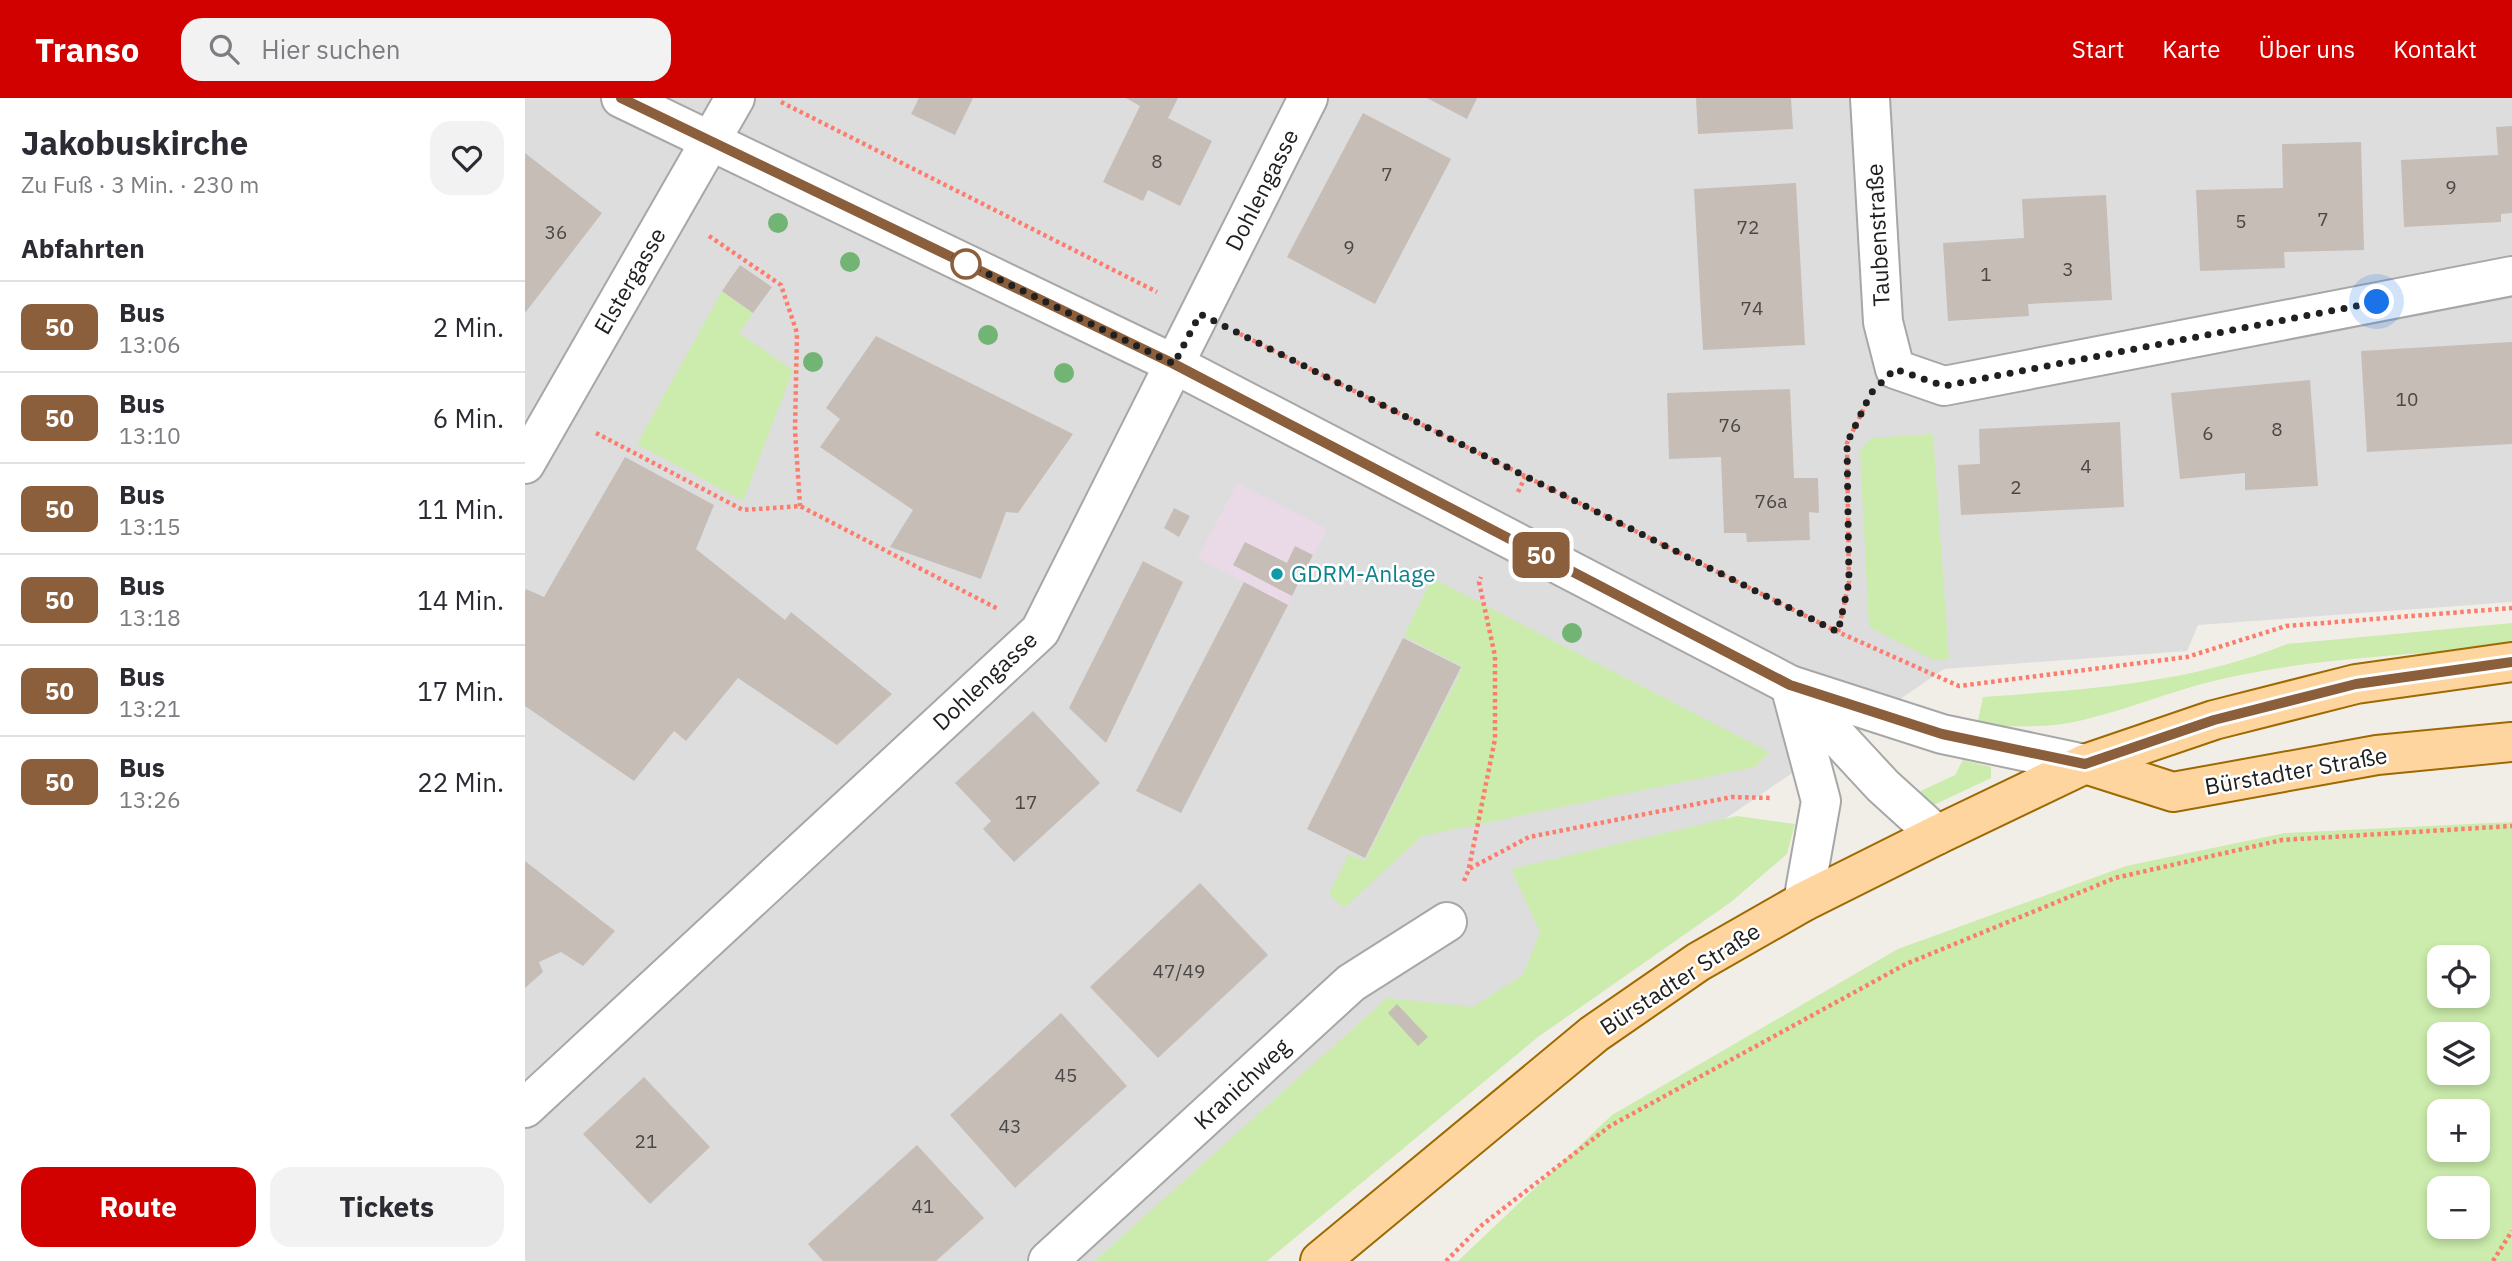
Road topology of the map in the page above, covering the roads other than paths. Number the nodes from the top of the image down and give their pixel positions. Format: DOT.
graph roads {
  1 [pos="621,98"];
  2 [pos="735,98"];
  3 [pos="1308,98"];
  4 [pos="1870,98"];
  5 [pos="711,140"];
  6 [pos="2512,276"];
  7 [pos="1174,364"];
  8 [pos="525,464"];
  9 [pos="2512,662"];
  10 [pos="1790,685"];
  11 [pos="2512,742"];
  12 [pos="2085,764"];
  13 [pos="1937,835"];
  14 [pos="1803,902"];
  15 [pos="1447,922"];
  16 [pos="525,1108"];
  17 [pos="1048,1261"];
  18 [pos="1319,1261"];
  1 -- 5 [label="street"];
  2 -- 5 [label="street, Elstergasse"];
  3 -- 7 [label="street, Dohlengasse"];
  4 -- 6 [label="street, Taubenstraße"];
  5 -- 7 [label="street"];
  5 -- 8 [label="street, Elstergasse"];
  7 -- 10 [label="street"];
  7 -- 16 [label="street, Dohlengasse"];
  9 -- 12 [label="main road, Bürstadter Straße"];
  10 -- 12 [label="street"];
  10 -- 13 [label="street"];
  10 -- 14 [label="street"];
  11 -- 12 [label="main road, Bürstadter Straße"];
  12 -- 13 [label="main road, Bürstadter Straße"];
  13 -- 14 [label="main road, Bürstadter Straße"];
  14 -- 18 [label="main road, Bürstadter Straße"];
  15 -- 17 [label="street, Kranichweg"];
}
